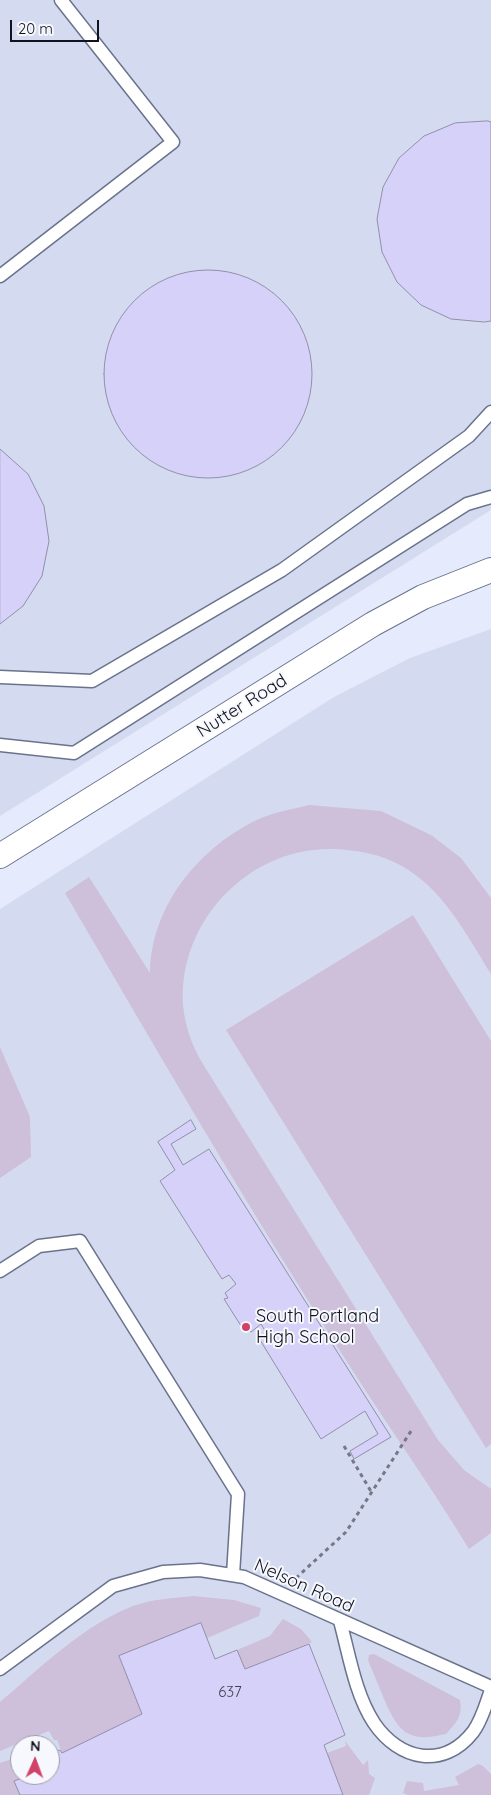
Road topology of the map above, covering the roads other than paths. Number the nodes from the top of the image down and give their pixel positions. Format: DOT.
graph roads {
  1 [pos="61,0"];
  2 [pos="0,276"];
  3 [pos="491,412"];
  4 [pos="491,497"];
  5 [pos="491,570"];
  6 [pos="0,677"];
  7 [pos="0,745"];
  8 [pos="0,856"];
  9 [pos="0,1271"];
  10 [pos="233,1575"];
  11 [pos="340,1621"];
  12 [pos="0,1668"];
  13 [pos="491,1688"];
  1 -- 2 [label="lane"];
  3 -- 6 [label="lane"];
  4 -- 7 [label="lane"];
  5 -- 8 [label="street, Nutter Road"];
  9 -- 10 [label="lane"];
  10 -- 11 [label="lane, Nelson Road"];
  10 -- 12 [label="lane, Nelson Road"];
  11 -- 13 [label="lane, Nelson Road"];
  11 -- 13 [label="lane"];
}
